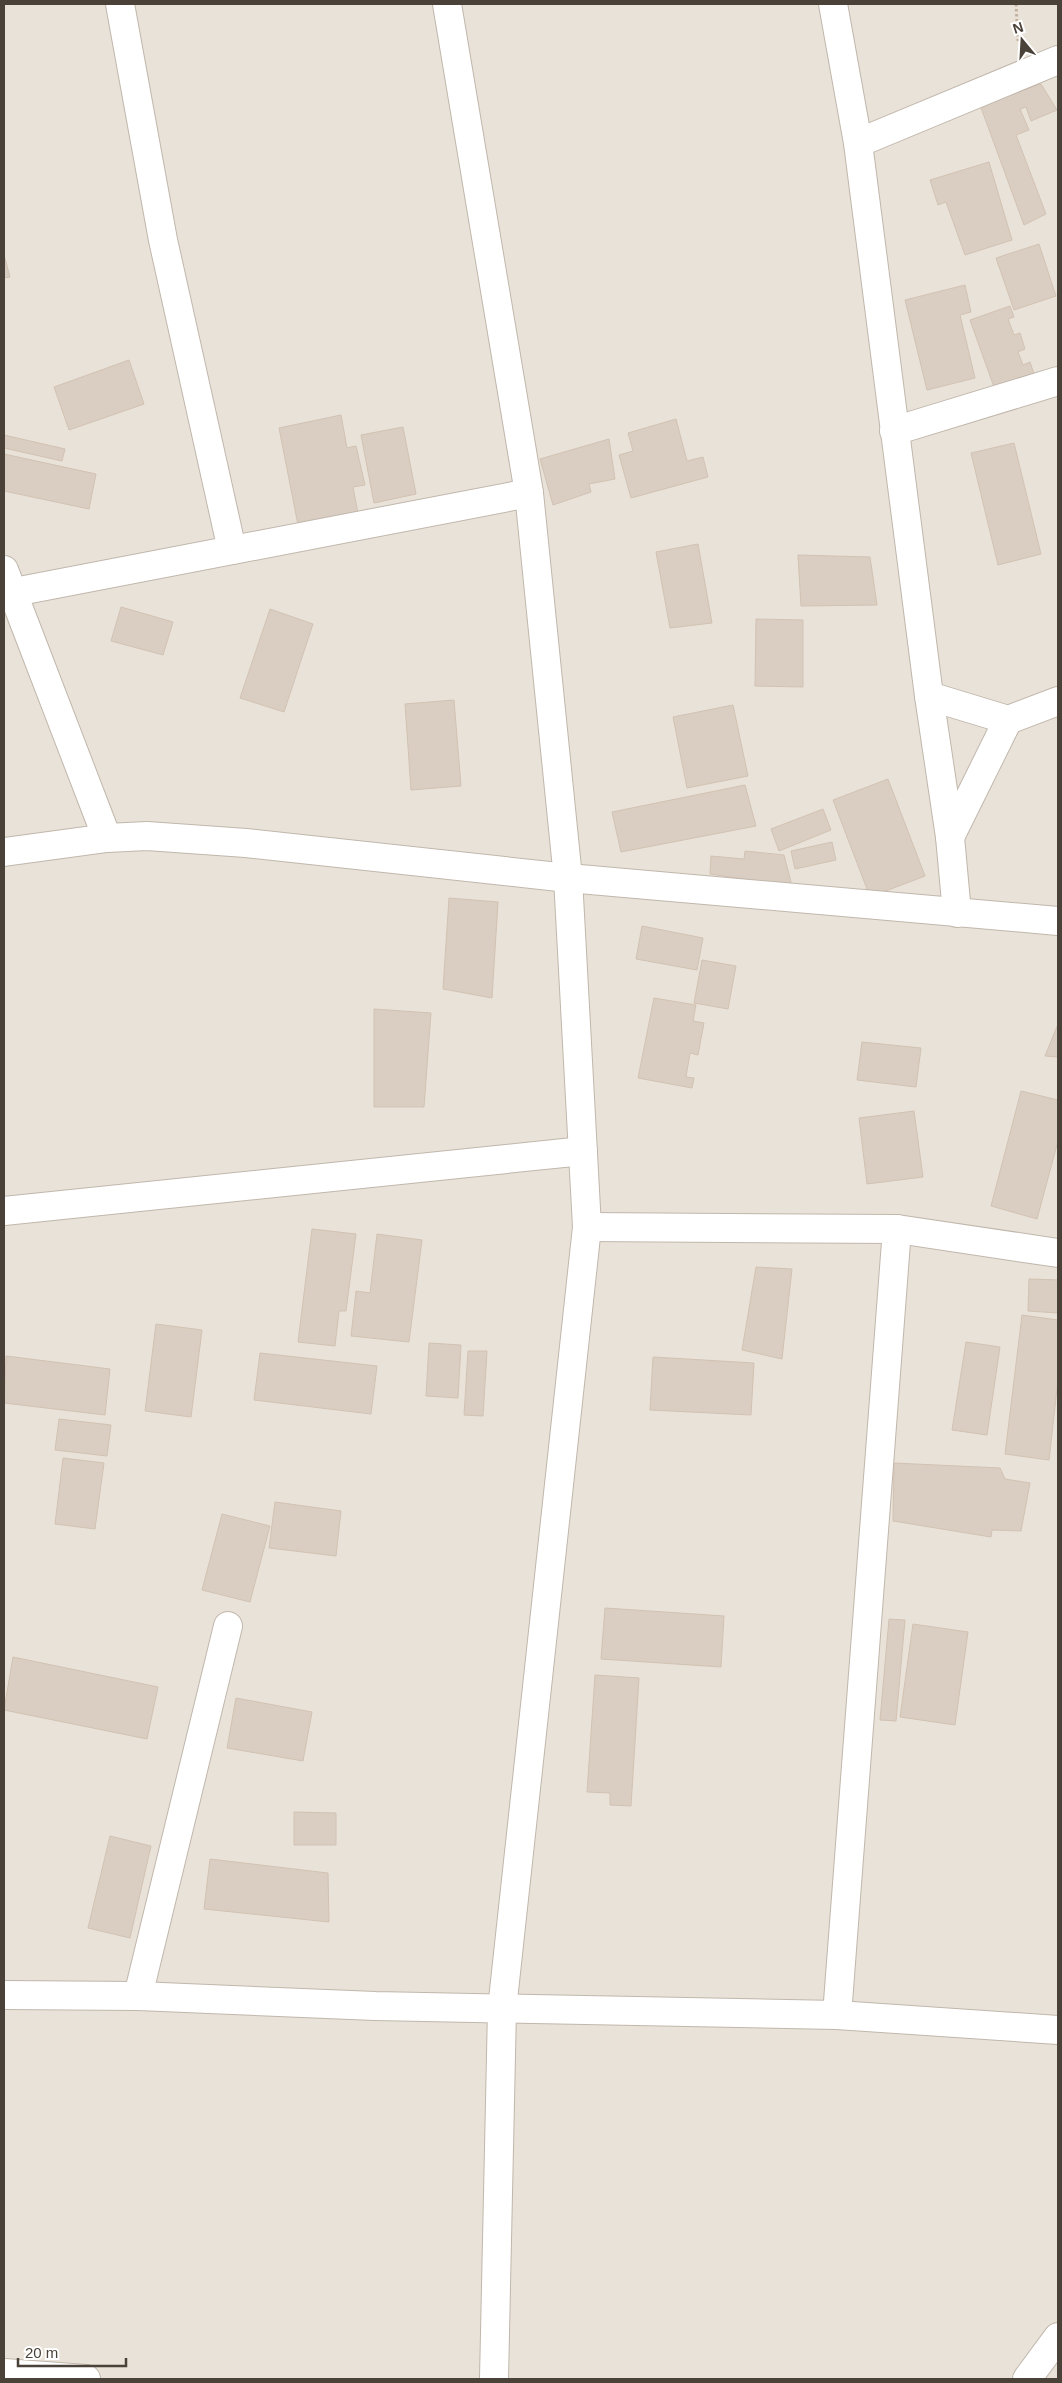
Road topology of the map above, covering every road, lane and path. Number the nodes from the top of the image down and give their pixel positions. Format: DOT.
graph roads {
  1 [pos="120,4"];
  2 [pos="448,4"];
  3 [pos="833,4"];
  4 [pos="1058,60"];
  5 [pos="858,143"];
  6 [pos="1058,381"];
  7 [pos="894,431"];
  8 [pos="529,493"];
  9 [pos="232,550"];
  10 [pos="7,586"];
  11 [pos="928,696"];
  12 [pos="1058,701"];
  13 [pos="1008,720"];
  14 [pos="950,837"];
  15 [pos="106,838"];
  16 [pos="4,852"];
  17 [pos="568,878"];
  18 [pos="957,913"];
  19 [pos="1058,921"];
  20 [pos="584,1150"];
  21 [pos="4,1211"];
  22 [pos="587,1227"];
  23 [pos="897,1229"];
  24 [pos="1058,1253"];
  25 [pos="228,1626"];
  26 [pos="4,1995"];
  27 [pos="138,1996"];
  28 [pos="502,2009"];
  29 [pos="837,2014"];
  30 [pos="1058,2030"];
  31 [pos="1058,2337"];
  32 [pos="4,2373"];
  33 [pos="86,2379"];
  34 [pos="494,2379"];
  35 [pos="1027,2379"];
  1 -- 9 [label="street"];
  2 -- 8 [label="street"];
  3 -- 5 [label="street"];
  4 -- 5 [label="street"];
  5 -- 7 [label="street"];
  6 -- 7 [label="street"];
  7 -- 11 [label="street"];
  8 -- 9 [label="street"];
  8 -- 17 [label="street"];
  9 -- 10 [label="street"];
  10 -- 15 [label="street"];
  11 -- 13 [label="street"];
  11 -- 14 [label="street"];
  12 -- 13 [label="street"];
  13 -- 14 [label="street"];
  14 -- 18 [label="street"];
  15 -- 16 [label="street"];
  15 -- 17 [label="street"];
  17 -- 18 [label="street"];
  17 -- 20 [label="street"];
  18 -- 19 [label="street"];
  20 -- 21 [label="street"];
  20 -- 22 [label="street"];
  22 -- 23 [label="street"];
  22 -- 28 [label="street"];
  23 -- 24 [label="street"];
  23 -- 29 [label="street"];
  25 -- 27 [label="street"];
  26 -- 27 [label="street"];
  27 -- 28 [label="street"];
  28 -- 29 [label="street"];
  28 -- 34 [label="street"];
  29 -- 30 [label="street"];
  31 -- 35 [label="street"];
  32 -- 33 [label="street"];
}
